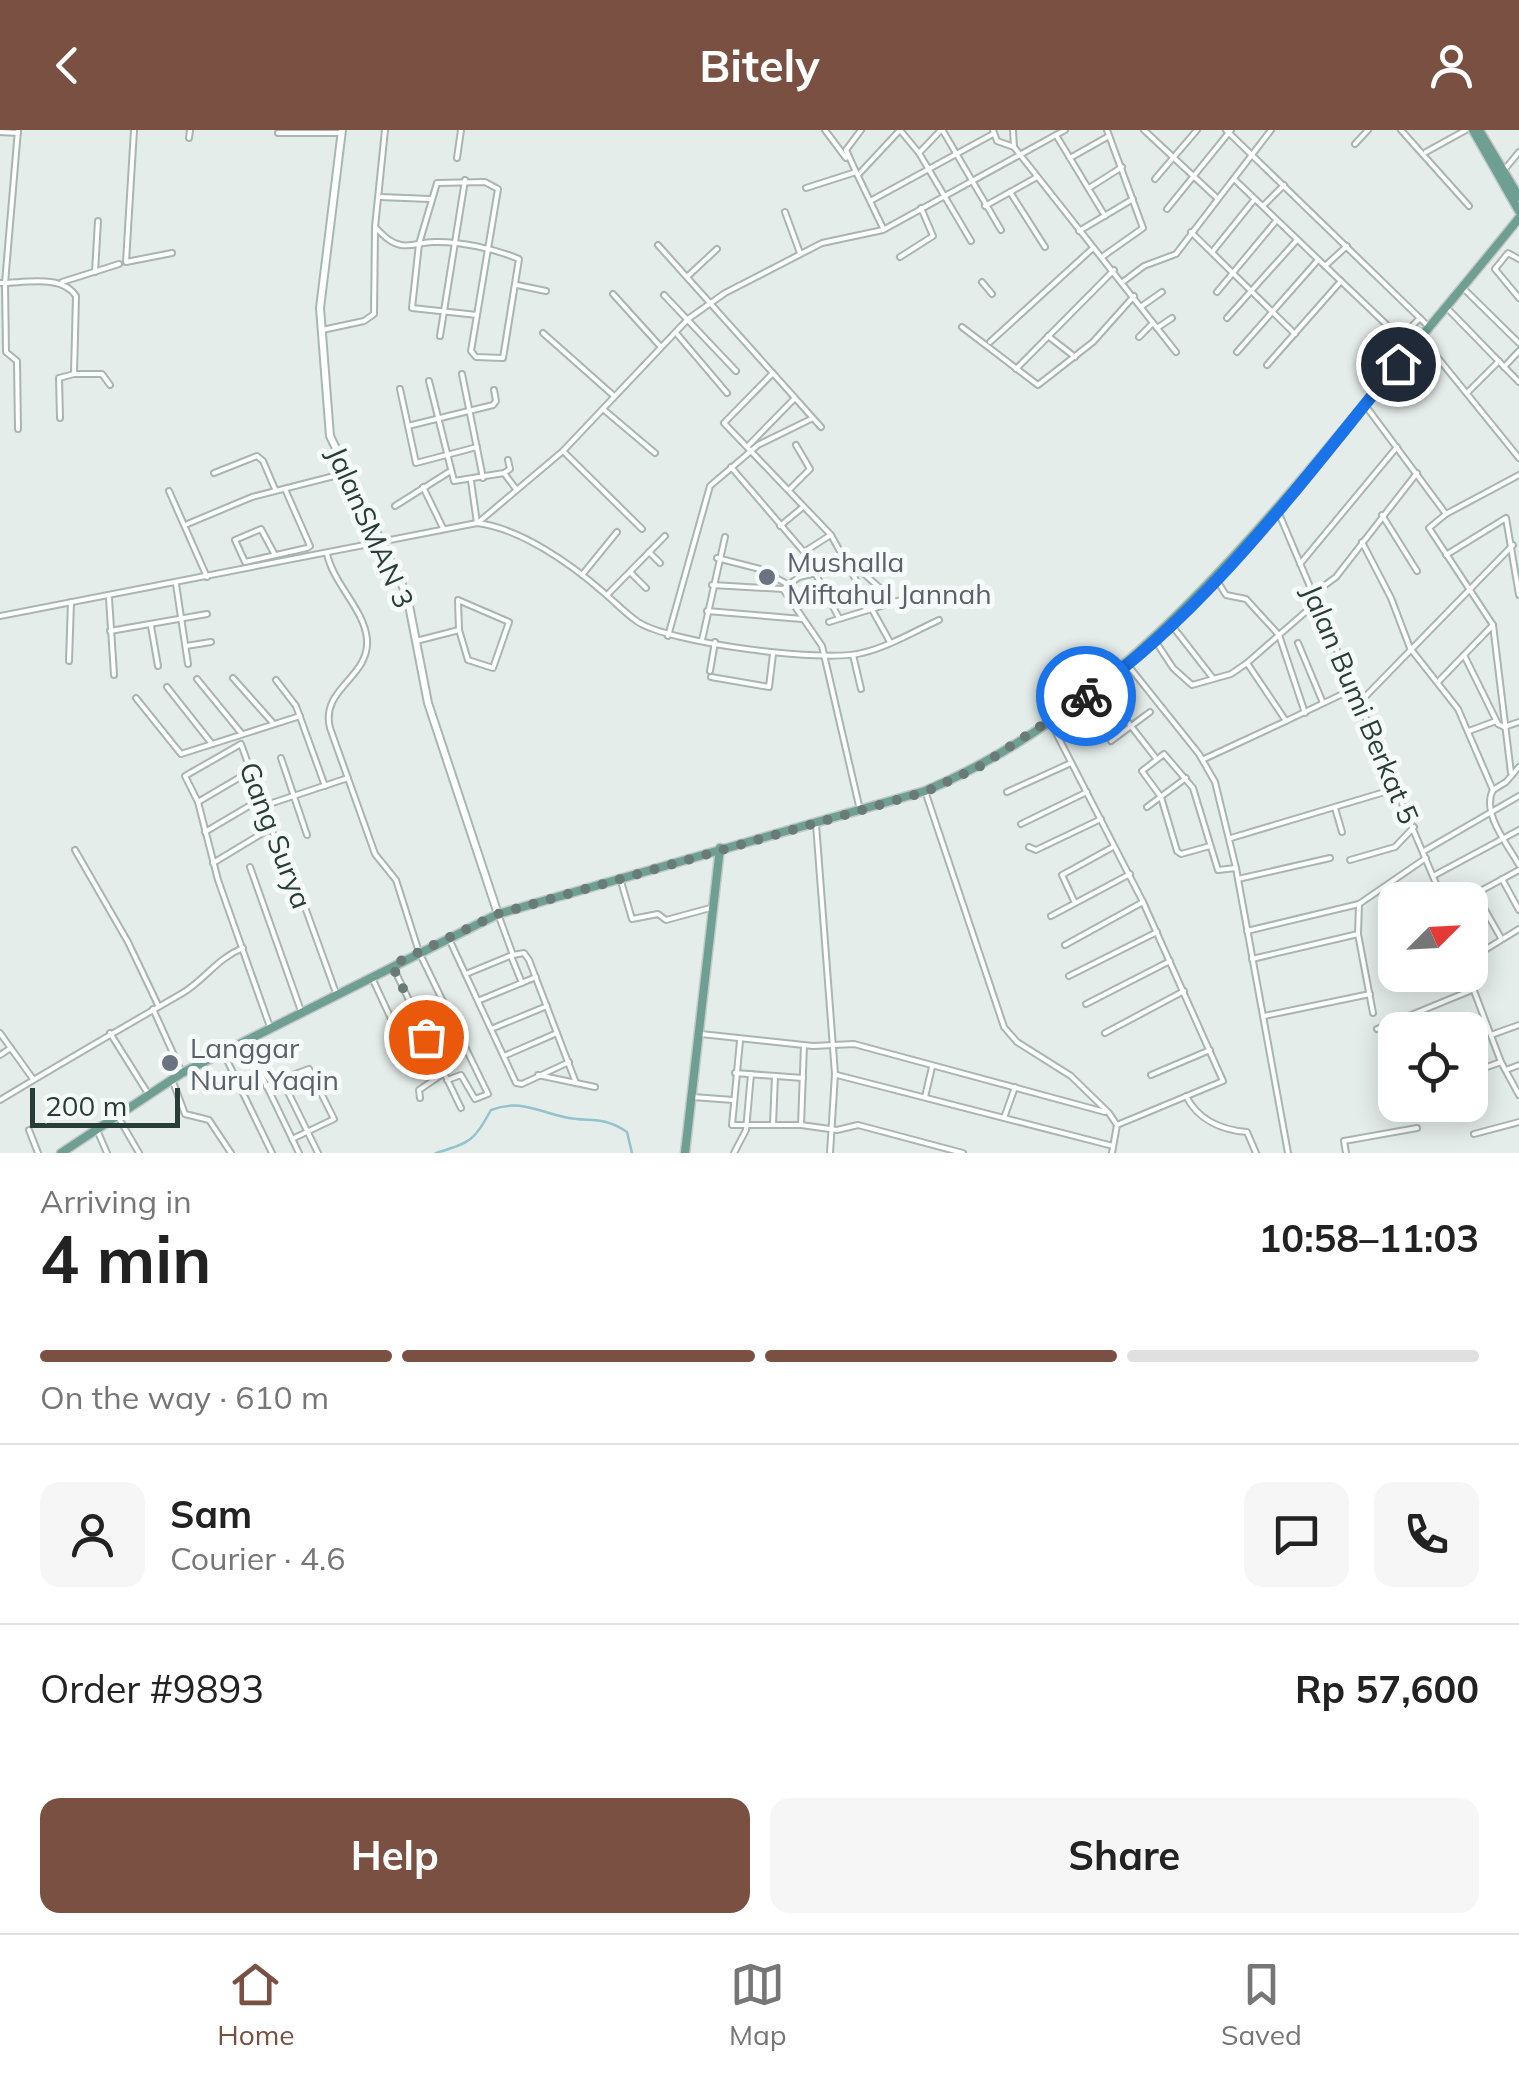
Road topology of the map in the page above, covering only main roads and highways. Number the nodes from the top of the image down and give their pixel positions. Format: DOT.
graph roads {
  1 [pos="1473,130"];
  2 [pos="1519,197"];
  3 [pos="1519,214"];
  4 [pos="720,848"];
  5 [pos="62,1153"];
  6 [pos="685,1153"];
  1 -- 2 [label="main road"];
  1 -- 3 [label="main road"];
  3 -- 4 [label="main road"];
  4 -- 5 [label="main road"];
  4 -- 6 [label="main road"];
}
